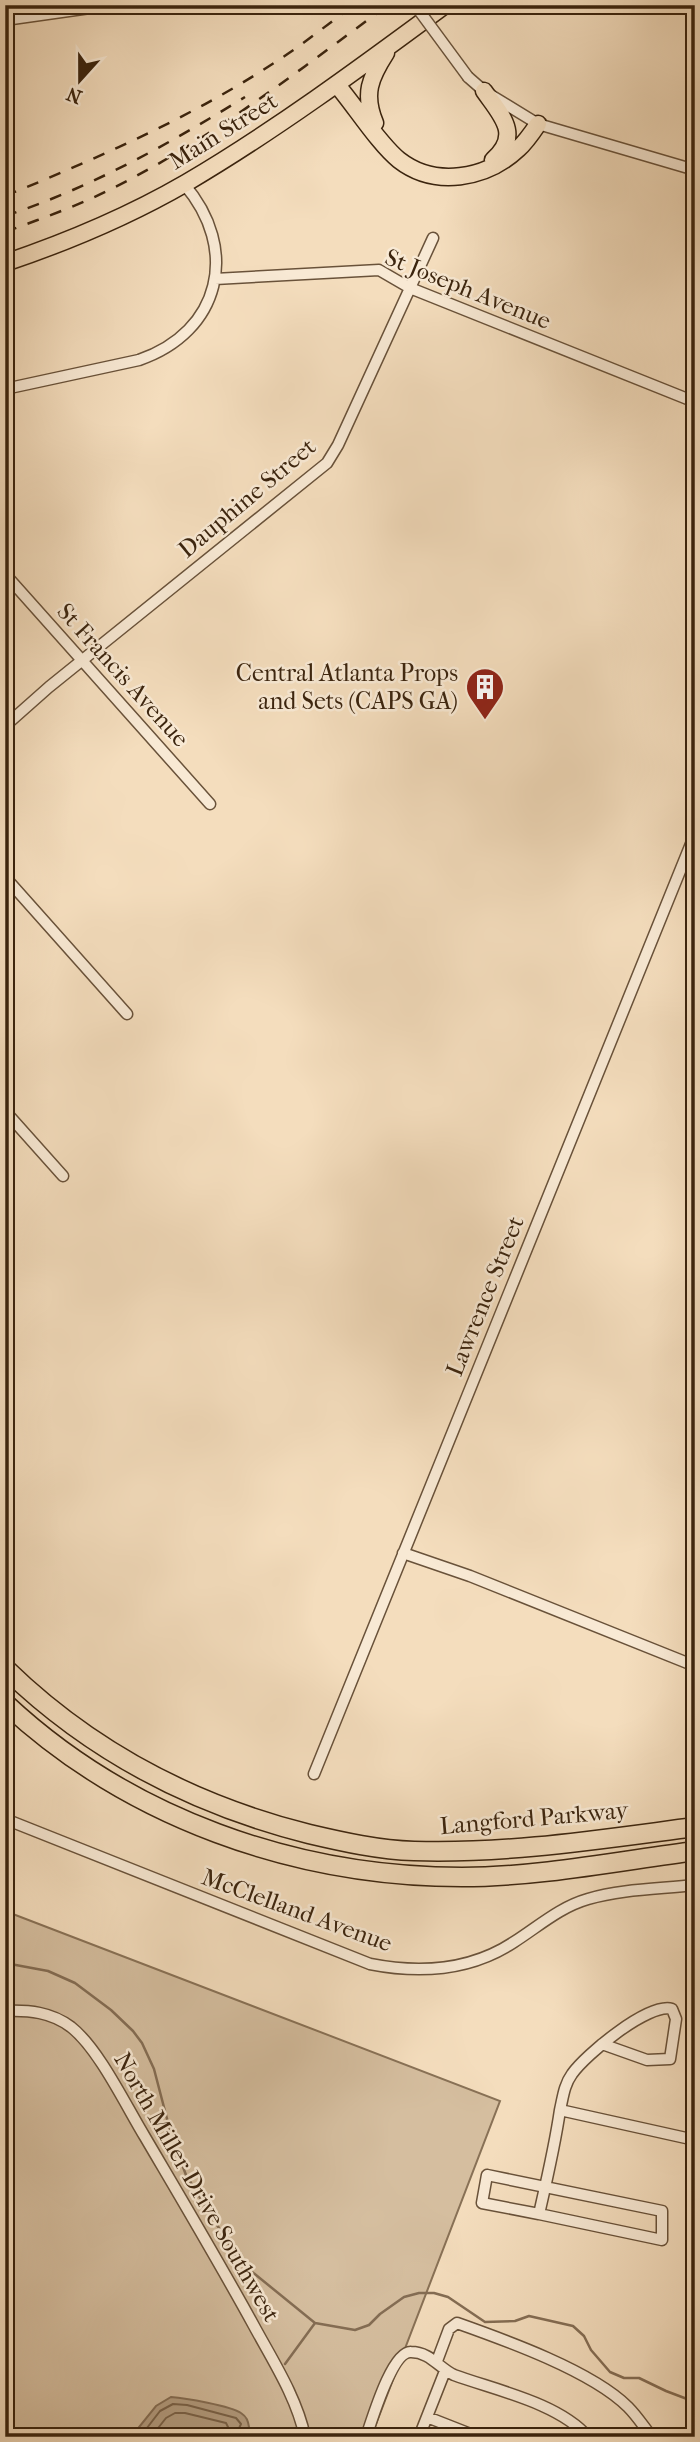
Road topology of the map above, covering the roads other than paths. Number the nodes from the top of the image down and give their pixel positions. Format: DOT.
graph roads {
  1 [pos="111,5"];
  2 [pos="415,5"];
  3 [pos="445,5"];
  4 [pos="5,20"];
  5 [pos="392,45"];
  6 [pos="337,85"];
  7 [pos="484,91"];
  8 [pos="538,124"];
  9 [pos="380,139"];
  10 [pos="695,170"];
  11 [pos="481,172"];
  12 [pos="184,184"];
  13 [pos="433,238"];
  14 [pos="5,262"];
  15 [pos="215,279"];
  16 [pos="410,288"];
  17 [pos="5,389"];
  18 [pos="695,402"];
  19 [pos="5,574"];
  20 [pos="81,661"];
  21 [pos="5,726"];
  22 [pos="210,804"];
  23 [pos="695,834"];
  24 [pos="691,854"];
  25 [pos="5,877"];
  26 [pos="127,1014"];
  27 [pos="5,1111"];
  28 [pos="64,1176"];
  29 [pos="403,1553"];
  30 [pos="695,1666"];
  31 [pos="5,1668"];
  32 [pos="5,1703"];
  33 [pos="314,1774"];
  34 [pos="5,1819"];
  35 [pos="695,1827"];
  36 [pos="695,1852"];
  37 [pos="695,1885"];
  38 [pos="5,2011"];
  39 [pos="602,2044"];
  40 [pos="561,2110"];
  41 [pos="695,2140"];
  42 [pos="545,2187"];
  43 [pos="539,2214"];
  44 [pos="437,2361"];
  45 [pos="445,2371"];
  46 [pos="427,2417"];
  47 [pos="305,2437"];
  48 [pos="366,2437"];
  49 [pos="419,2437"];
  50 [pos="478,2437"];
  51 [pos="588,2437"];
  52 [pos="652,2437"];
  1 -- 4 [label="street"];
  2 -- 7 [label="street, bridge"];
  3 -- 5 [label="main road, Main Street"];
  5 -- 6 [label="main road, Main Street"];
  5 -- 9 [label="main road"];
  6 -- 9 [label="main road"];
  6 -- 12 [label="main road, Main Street"];
  7 -- 8 [label="street"];
  7 -- 11 [label="main road"];
  8 -- 10 [label="street"];
  8 -- 11 [label="main road"];
  9 -- 11 [label="main road"];
  12 -- 14 [label="main road, Main Street"];
  12 -- 15 [label="street"];
  13 -- 16 [label="street, Dauphine Street"];
  15 -- 16 [label="street, St Joseph Avenue"];
  15 -- 17 [label="street"];
  16 -- 18 [label="street, St Joseph Avenue"];
  16 -- 20 [label="street, Dauphine Street"];
  19 -- 20 [label="street, St Francis Avenue"];
  20 -- 21 [label="street, Dauphine Street"];
  20 -- 22 [label="street, St Francis Avenue"];
  23 -- 24 [label="street, Lawrence Street"];
  24 -- 29 [label="street, Lawrence Street"];
  25 -- 26 [label="street"];
  27 -- 28 [label="street"];
  29 -- 30 [label="street"];
  29 -- 33 [label="street, Lawrence Street"];
  31 -- 35 [label="highway, Langford Parkway"];
  32 -- 36 [label="highway, Langford Parkway"];
  34 -- 37 [label="street, McClelland Avenue"];
  38 -- 47 [label="street, North Miller Drive Southwest"];
  39 -- 39 [label="street"];
  39 -- 40 [label="street"];
  40 -- 41 [label="street"];
  40 -- 42 [label="street"];
  42 -- 43 [label="street"];
  42 -- 43 [label="street"];
  42 -- 43 [label="street"];
  44 -- 45 [label="street"];
  44 -- 48 [label="street"];
  44 -- 52 [label="street"];
  45 -- 46 [label="street"];
  45 -- 51 [label="street"];
  46 -- 49 [label="street"];
  46 -- 50 [label="street"];
}
